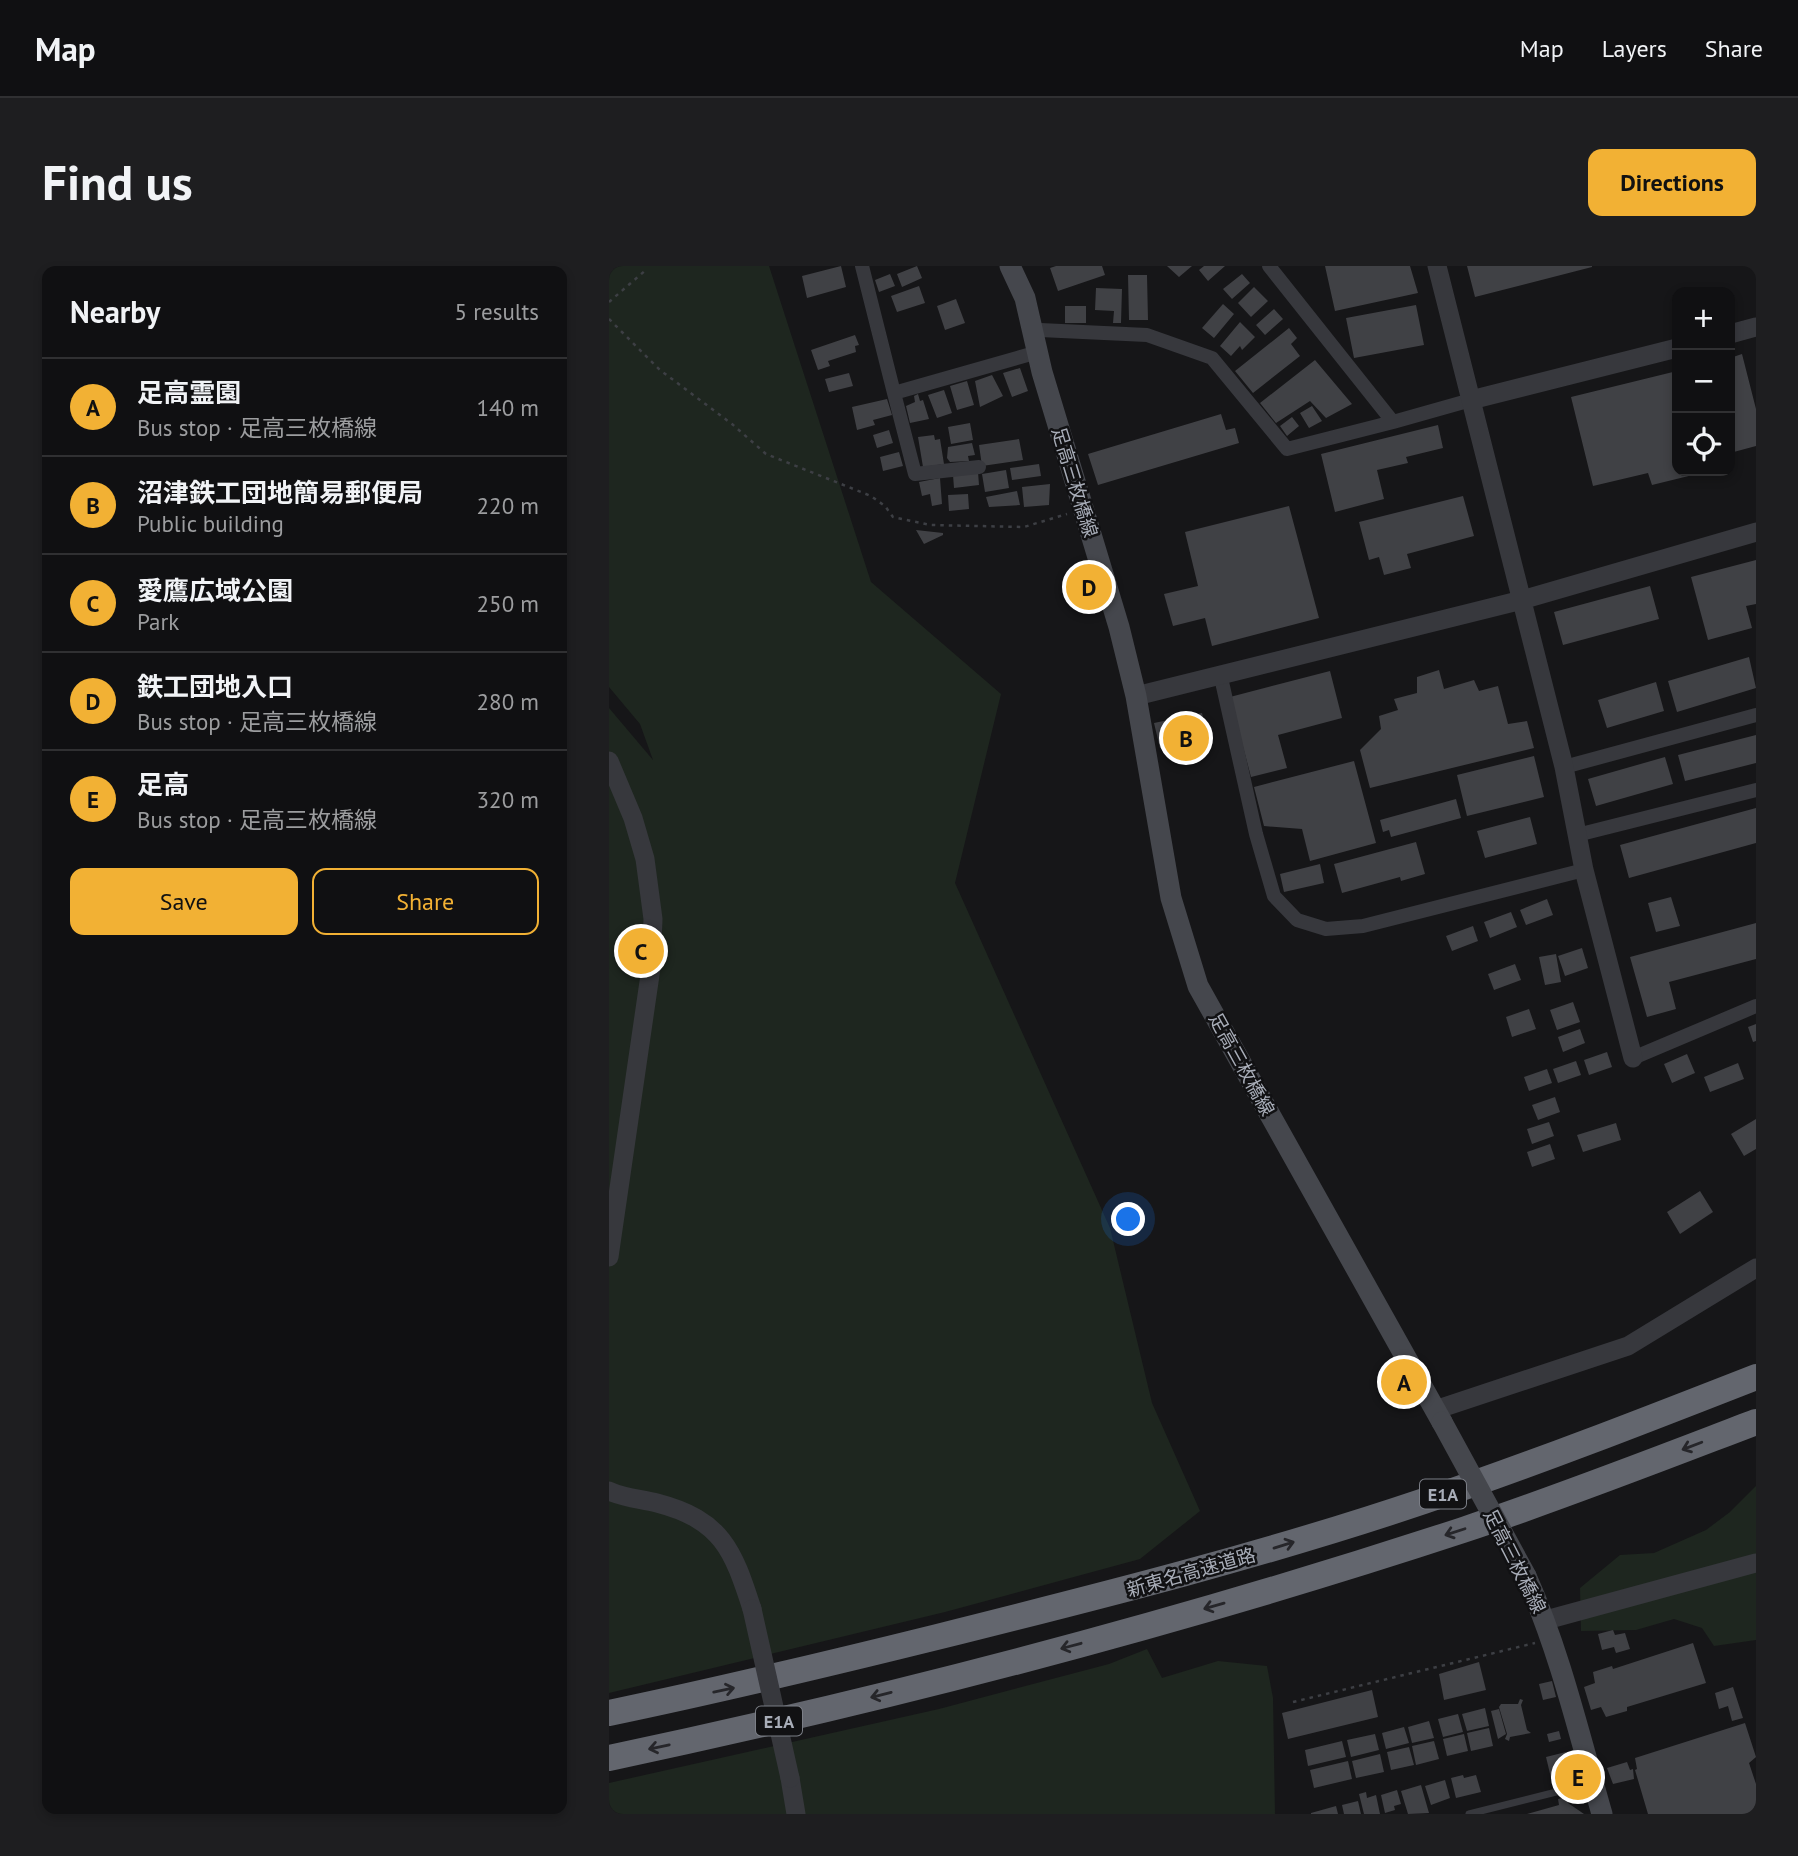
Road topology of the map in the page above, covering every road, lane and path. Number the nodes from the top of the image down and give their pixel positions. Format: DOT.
graph roads {
  1 [pos="862,266"];
  2 [pos="1010,266"];
  3 [pos="1269,266"];
  4 [pos="1437,266"];
  5 [pos="646,269"];
  6 [pos="609,302"];
  7 [pos="609,319"];
  8 [pos="1756,327"];
  9 [pos="1735,333"];
  10 [pos="1035,343"];
  11 [pos="1672,349"];
  12 [pos="894,393"];
  13 [pos="1471,400"];
  14 [pos="1393,422"];
  15 [pos="979,467"];
  16 [pos="1083,509"];
  17 [pos="1756,532"];
  18 [pos="1522,600"];
  19 [pos="1220,673"];
  20 [pos="1136,696"];
  21 [pos="1756,715"];
  22 [pos="609,761"];
  23 [pos="1564,767"];
  24 [pos="1756,790"];
  25 [pos="1577,835"];
  26 [pos="1584,870"];
  27 [pos="1756,1006"];
  28 [pos="1633,1058"];
  29 [pos="609,1257"];
  30 [pos="1756,1268"];
  31 [pos="1756,1360"];
  32 [pos="1756,1377"];
  33 [pos="1438,1416"];
  34 [pos="1756,1422"];
  35 [pos="609,1491"];
  36 [pos="1423,1501"];
  37 [pos="1756,1563"];
  38 [pos="1549,1630"];
  39 [pos="1293,1702"];
  40 [pos="609,1713"];
  41 [pos="609,1758"];
  42 [pos="1593,1783"];
  43 [pos="796,1814"];
  44 [pos="1469,1814"];
  45 [pos="1602,1814"];
  1 -- 12 [label="street"];
  2 -- 10 [label="main road, 足高三枚橋線"];
  3 -- 14 [label="street"];
  4 -- 13 [label="street"];
  5 -- 6 [label="path"];
  7 -- 16 [label="path"];
  8 -- 9 [label="street"];
  10 -- 12 [label="street"];
  10 -- 14 [label="street"];
  10 -- 16 [label="main road, 足高三枚橋線"];
  11 -- 13 [label="street"];
  12 -- 15 [label="street"];
  13 -- 14 [label="street"];
  13 -- 18 [label="street"];
  16 -- 20 [label="main road, 足高三枚橋線"];
  17 -- 18 [label="street"];
  18 -- 19 [label="street"];
  18 -- 23 [label="street"];
  19 -- 20 [label="street"];
  19 -- 26 [label="street"];
  20 -- 33 [label="main road, 足高三枚橋線"];
  21 -- 23 [label="street"];
  22 -- 29 [label="street"];
  23 -- 25 [label="street"];
  24 -- 25 [label="street"];
  25 -- 26 [label="street"];
  26 -- 28 [label="street"];
  27 -- 28 [label="street"];
  30 -- 33 [label="street"];
  31 -- 36 [label="highway"];
  32 -- 36 [label="highway, 新東名高速道路 / E1A"];
  33 -- 38 [label="main road, 足高三枚橋線, bridge"];
  34 -- 41 [label="highway, 新東名高速道路 / E1A, one-way"];
  35 -- 43 [label="street, bridge"];
  40 -- 36 [label="highway, 新東名高速道路 / E1A, one-way"];
  37 -- 38 [label="street"];
  38 -- 39 [label="path"];
  38 -- 42 [label="main road, 足高三枚橋線"];
  42 -- 44 [label="lane"];
  42 -- 45 [label="main road, 足高三枚橋線"];
}
